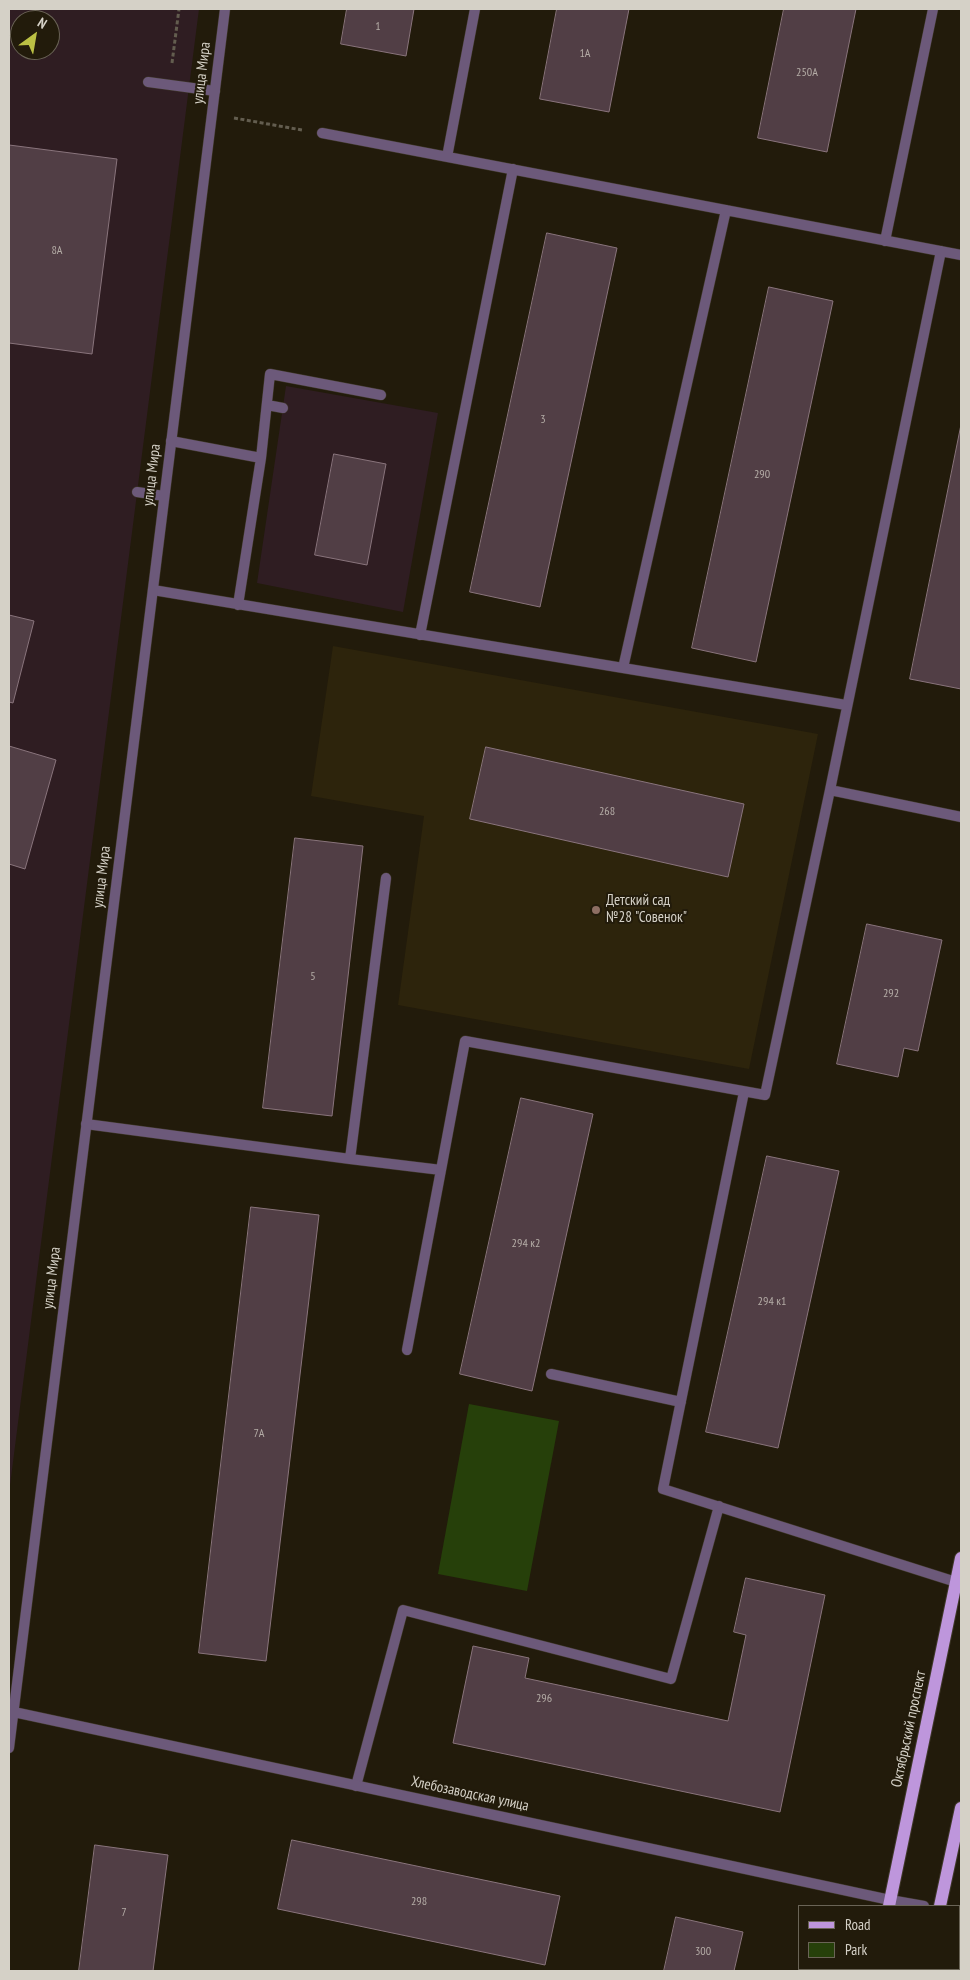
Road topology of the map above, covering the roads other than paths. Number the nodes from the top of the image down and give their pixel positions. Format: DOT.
graph roads {
  1 [pos="225,9"];
  2 [pos="475,9"];
  3 [pos="933,9"];
  4 [pos="148,82"];
  5 [pos="214,91"];
  6 [pos="322,133"];
  7 [pos="447,157"];
  8 [pos="513,170"];
  9 [pos="726,210"];
  10 [pos="885,240"];
  11 [pos="941,251"];
  12 [pos="961,255"];
  13 [pos="381,395"];
  14 [pos="267,404"];
  15 [pos="283,408"];
  16 [pos="171,441"];
  17 [pos="261,458"];
  18 [pos="137,492"];
  19 [pos="164,496"];
  20 [pos="153,590"];
  21 [pos="238,605"];
  22 [pos="420,635"];
  23 [pos="623,668"];
  24 [pos="846,705"];
  25 [pos="830,790"];
  26 [pos="961,817"];
  27 [pos="386,878"];
  28 [pos="744,1092"];
  29 [pos="86,1124"];
  30 [pos="350,1158"];
  31 [pos="441,1170"];
  32 [pos="407,1350"];
  33 [pos="550,1374"];
  34 [pos="681,1402"];
  35 [pos="719,1506"];
  36 [pos="961,1558"];
  37 [pos="956,1582"];
  38 [pos="11,1712"];
  39 [pos="9,1748"];
  40 [pos="356,1786"];
  41 [pos="961,1808"];
  42 [pos="889,1903"];
  43 [pos="912,1905"];
  44 [pos="940,1905"];
  1 -- 5 [label="street, улица Мира"];
  2 -- 7 [label="street"];
  3 -- 10 [label="street"];
  4 -- 5 [label="street"];
  5 -- 16 [label="street, улица Мира"];
  6 -- 7 [label="street"];
  7 -- 8 [label="street"];
  8 -- 9 [label="street"];
  8 -- 22 [label="street"];
  9 -- 10 [label="street"];
  9 -- 23 [label="street"];
  10 -- 11 [label="street"];
  11 -- 12 [label="street"];
  11 -- 24 [label="street"];
  13 -- 14 [label="street"];
  14 -- 15 [label="street"];
  14 -- 17 [label="street"];
  16 -- 17 [label="street"];
  16 -- 19 [label="street, улица Мира"];
  17 -- 21 [label="street"];
  18 -- 19 [label="street"];
  19 -- 20 [label="street, улица Мира"];
  20 -- 21 [label="street"];
  20 -- 29 [label="street, улица Мира"];
  21 -- 22 [label="street"];
  22 -- 23 [label="street"];
  23 -- 24 [label="street"];
  24 -- 25 [label="street"];
  25 -- 26 [label="street"];
  25 -- 28 [label="street"];
  27 -- 30 [label="street"];
  28 -- 31 [label="street"];
  28 -- 34 [label="street"];
  29 -- 30 [label="street"];
  29 -- 38 [label="street, улица Мира"];
  30 -- 31 [label="street"];
  31 -- 32 [label="street"];
  33 -- 34 [label="street"];
  34 -- 35 [label="street"];
  35 -- 37 [label="street"];
  35 -- 40 [label="street"];
  36 -- 37 [label="main road, Октябрьский проспект"];
  37 -- 42 [label="main road, Октябрьский проспект"];
  38 -- 39 [label="street, улица Мира"];
  38 -- 40 [label="street, Хлебозаводская улица"];
  40 -- 42 [label="street, Хлебозаводская улица"];
  41 -- 44 [label="main road"];
  42 -- 43 [label="street, Хлебозаводская улица"];
}
